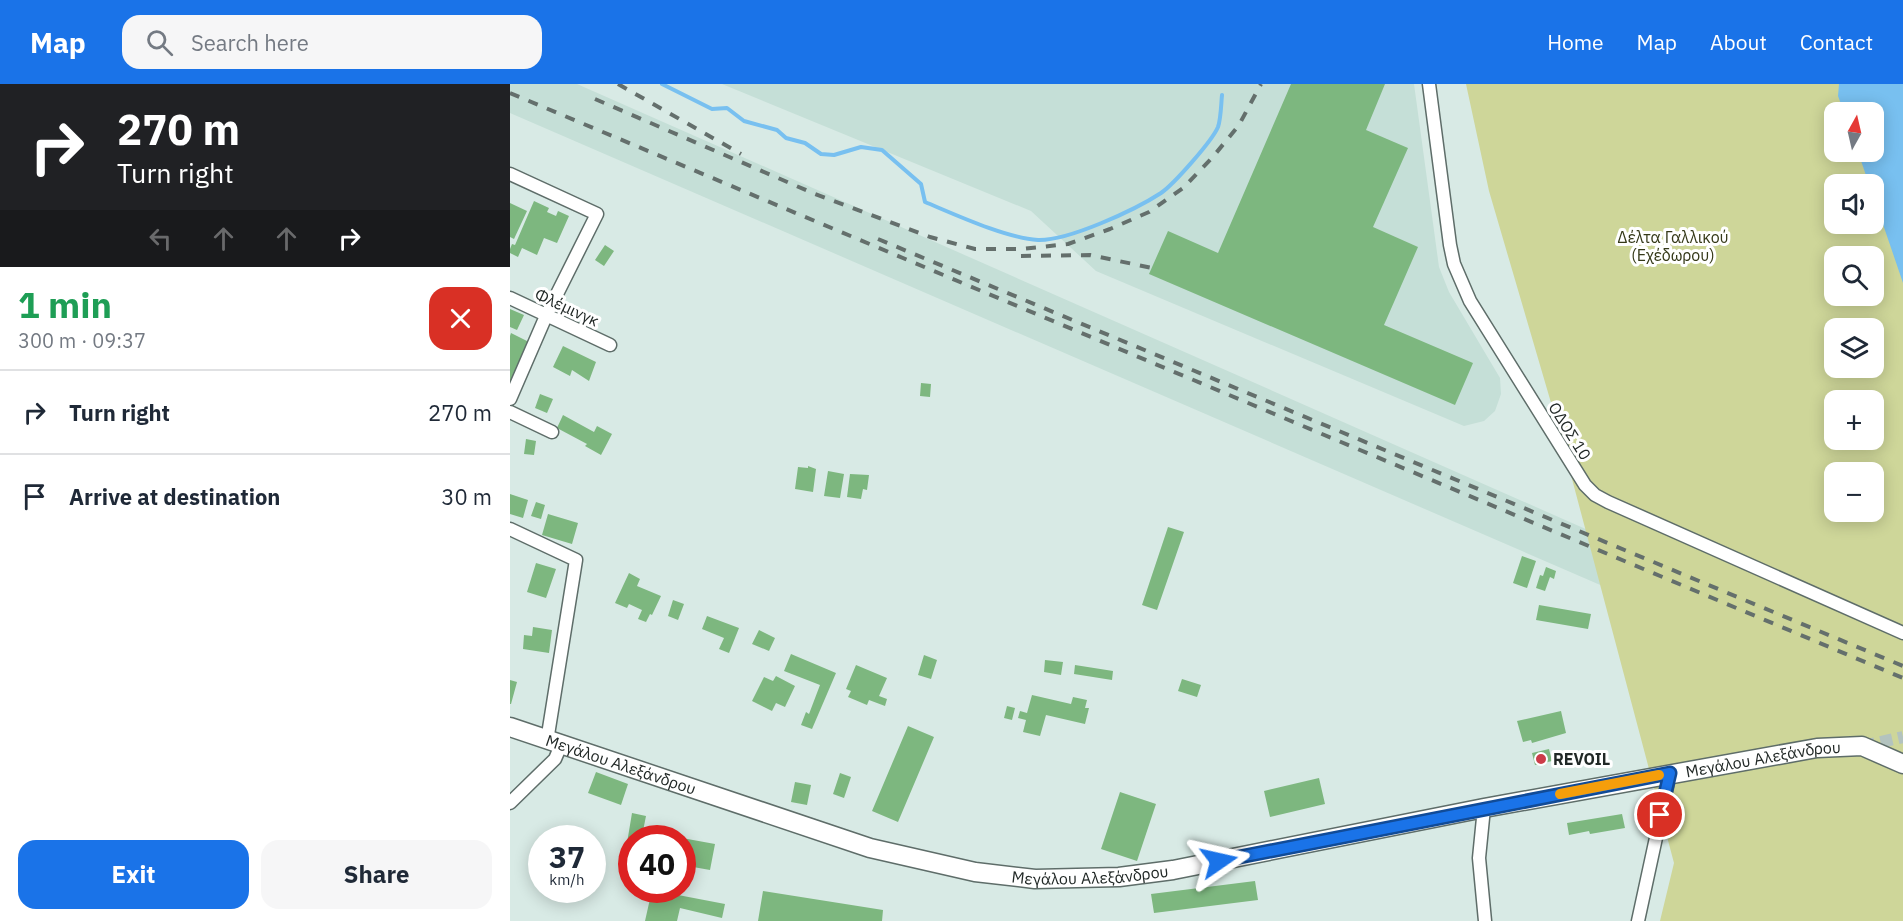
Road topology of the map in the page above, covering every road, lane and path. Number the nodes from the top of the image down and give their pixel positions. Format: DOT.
graph roads {
  1 [pos="1429,84"];
  2 [pos="510,174"];
  3 [pos="510,298"];
  4 [pos="546,316"];
  5 [pos="610,345"];
  6 [pos="510,399"];
  7 [pos="510,412"];
  8 [pos="552,432"];
  9 [pos="510,529"];
  10 [pos="1903,633"];
  11 [pos="510,727"];
  12 [pos="554,743"];
  13 [pos="1903,764"];
  14 [pos="1670,773"];
  15 [pos="510,803"];
  16 [pos="1484,808"];
  17 [pos="1485,921"];
  18 [pos="1638,921"];
  1 -- 10 [label="street, ΟΔΟΣ 10"];
  2 -- 4 [label="street"];
  3 -- 4 [label="street, Φλέμινγκ"];
  4 -- 5 [label="street, Φλέμινγκ"];
  4 -- 6 [label="street"];
  7 -- 8 [label="street"];
  9 -- 12 [label="street"];
  11 -- 12 [label="street, Μεγάλου Αλεξάνδρου"];
  12 -- 15 [label="street"];
  12 -- 16 [label="street, Μεγάλου Αλεξάνδρου"];
  13 -- 14 [label="street, Μεγάλου Αλεξάνδρου"];
  14 -- 16 [label="street, Μεγάλου Αλεξάνδρου"];
  14 -- 18 [label="street"];
  16 -- 17 [label="street"];
}
